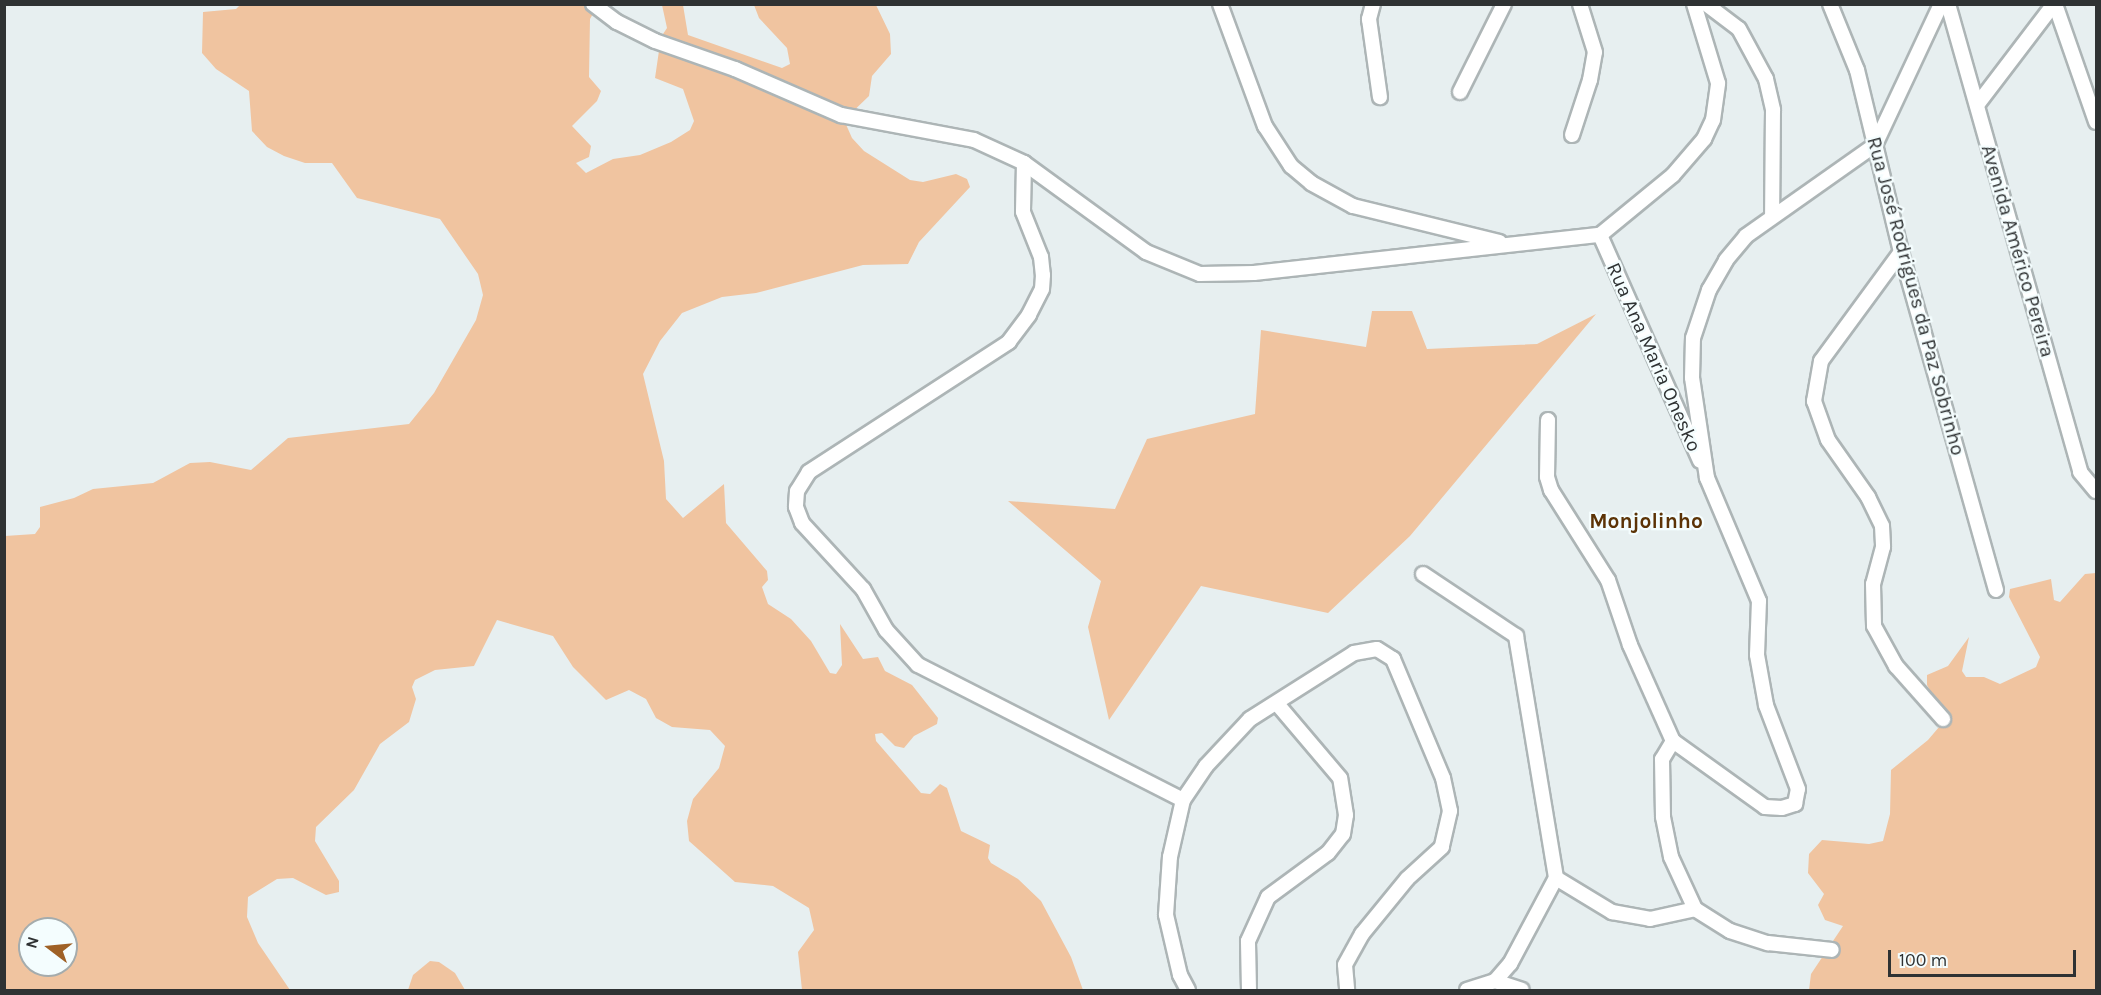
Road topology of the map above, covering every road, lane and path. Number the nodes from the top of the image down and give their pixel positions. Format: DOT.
graph roads {
  1 [pos="593,4"];
  2 [pos="1220,4"];
  3 [pos="1373,4"];
  4 [pos="1504,4"];
  5 [pos="1580,4"];
  6 [pos="1694,4"];
  7 [pos="1706,4"];
  8 [pos="1830,4"];
  9 [pos="1941,4"];
  10 [pos="1948,4"];
  11 [pos="2055,4"];
  12 [pos="1460,92"];
  13 [pos="1380,97"];
  14 [pos="1977,105"];
  15 [pos="2097,122"];
  16 [pos="1572,135"];
  17 [pos="1875,146"];
  18 [pos="1024,163"];
  19 [pos="1772,216"];
  20 [pos="1600,235"];
  21 [pos="1517,246"];
  22 [pos="1901,252"];
  23 [pos="1548,420"];
  24 [pos="1707,478"];
  25 [pos="2097,491"];
  26 [pos="1423,574"];
  27 [pos="1996,590"];
  28 [pos="1278,705"];
  29 [pos="1943,719"];
  30 [pos="1673,741"];
  31 [pos="1184,800"];
  32 [pos="1556,878"];
  33 [pos="1695,909"];
  34 [pos="1832,950"];
  35 [pos="1494,981"];
  36 [pos="1188,990"];
  37 [pos="1249,990"];
  38 [pos="1347,990"];
  39 [pos="1467,990"];
  40 [pos="1522,990"];
  1 -- 18 [label="street"];
  2 -- 21 [label="street"];
  3 -- 13 [label="street"];
  4 -- 12 [label="street"];
  5 -- 16 [label="street"];
  6 -- 20 [label="street"];
  7 -- 19 [label="street"];
  8 -- 17 [label="street, Rua José Rodrigues da Paz Sobrinho"];
  9 -- 17 [label="street"];
  10 -- 14 [label="street, Avenida Américo Pereira"];
  11 -- 14 [label="street"];
  11 -- 15 [label="street"];
  14 -- 25 [label="street, Avenida Américo Pereira"];
  17 -- 19 [label="street"];
  17 -- 22 [label="street, Rua José Rodrigues da Paz Sobrinho"];
  18 -- 21 [label="street"];
  18 -- 31 [label="street"];
  19 -- 24 [label="street"];
  20 -- 21 [label="street"];
  20 -- 24 [label="street, Rua Ana Maria Onesko"];
  22 -- 27 [label="street, Rua José Rodrigues da Paz Sobrinho"];
  22 -- 29 [label="street"];
  23 -- 30 [label="street"];
  24 -- 30 [label="street"];
  26 -- 32 [label="street"];
  28 -- 31 [label="street"];
  28 -- 37 [label="street"];
  28 -- 38 [label="street"];
  30 -- 33 [label="street"];
  31 -- 36 [label="street"];
  32 -- 33 [label="street"];
  32 -- 35 [label="street"];
  33 -- 34 [label="street"];
  35 -- 39 [label="street"];
  35 -- 40 [label="street"];
}
